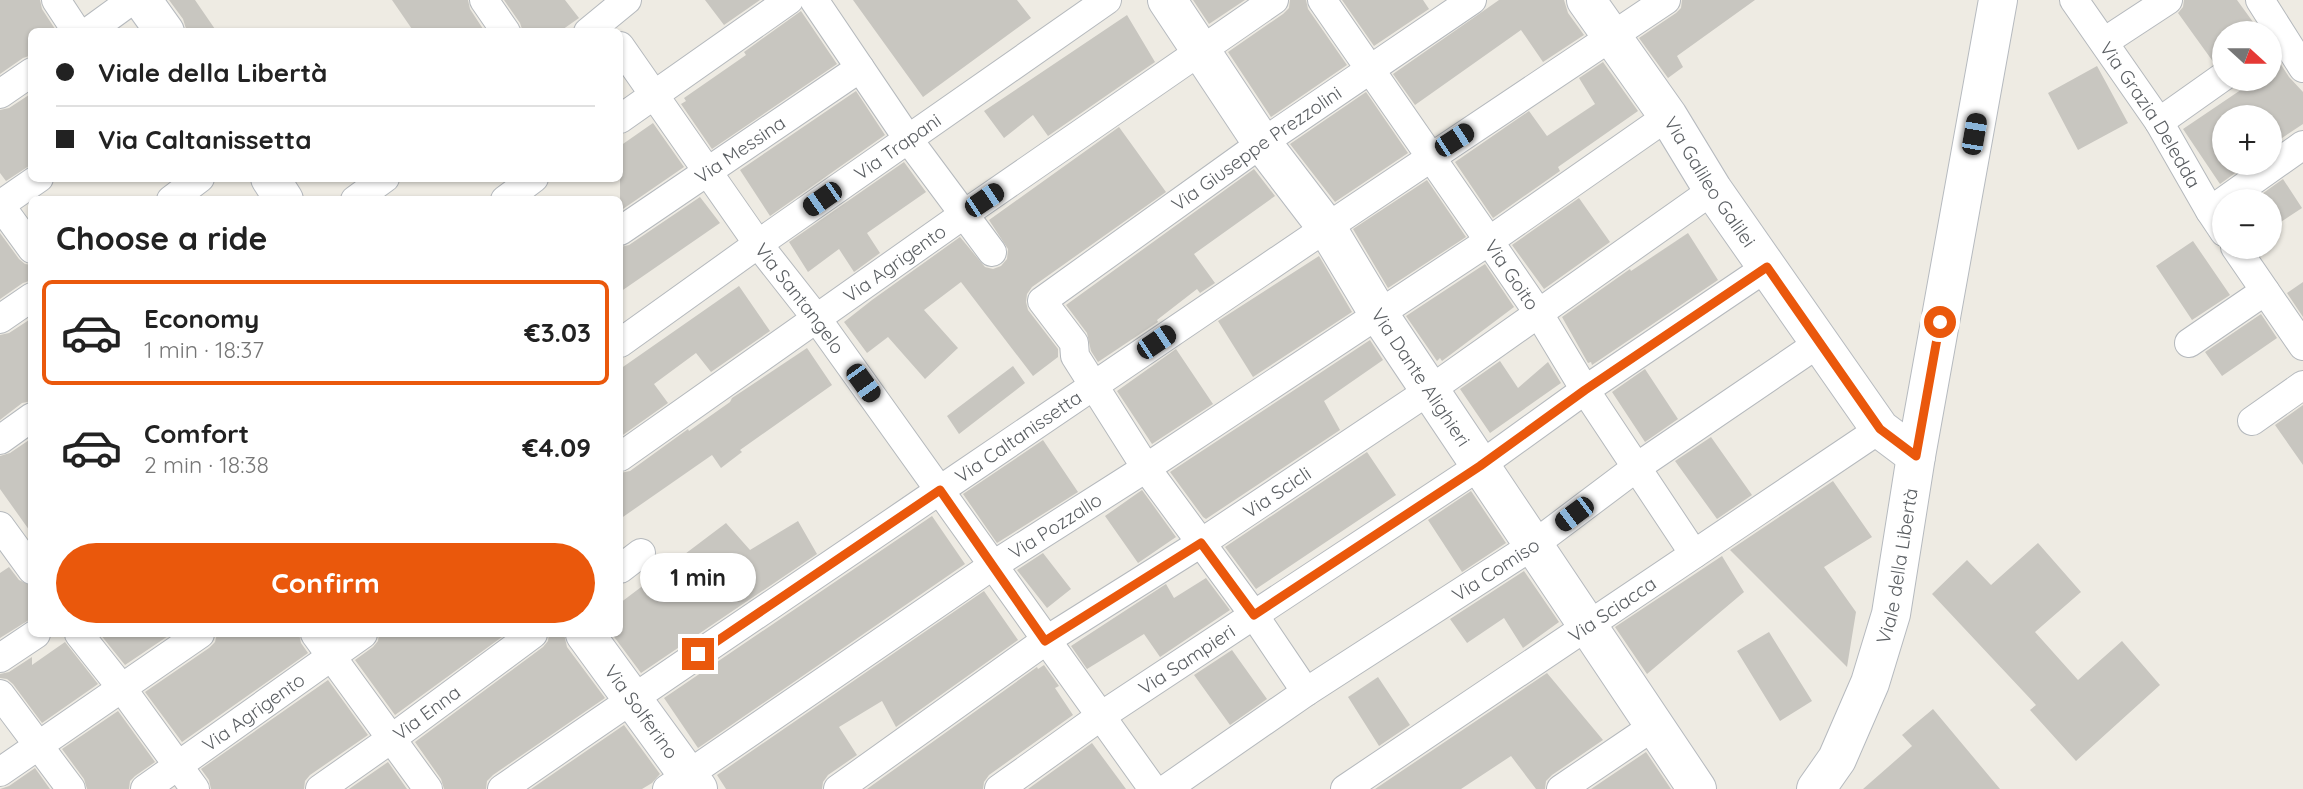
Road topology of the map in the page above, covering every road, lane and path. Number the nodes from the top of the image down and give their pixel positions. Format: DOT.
graph roads {
  1 [pos="56,0"];
  2 [pos="132,0"];
  3 [pos="142,0"];
  4 [pos="484,0"];
  5 [pos="628,0"];
  6 [pos="789,0"];
  7 [pos="814,0"];
  8 [pos="1107,0"];
  9 [pos="1167,0"];
  10 [pos="1273,0"];
  11 [pos="1322,0"];
  12 [pos="1472,0"];
  13 [pos="1586,0"];
  14 [pos="1666,0"];
  15 [pos="1998,0"];
  16 [pos="2074,0"];
  17 [pos="2168,0"];
  18 [pos="2260,0"];
  19 [pos="597,21"];
  20 [pos="74,28"];
  21 [pos="94,28"];
  22 [pos="162,28"];
  23 [pos="503,28"];
  24 [pos="2285,34"];
  25 [pos="1612,36"];
  26 [pos="2104,42"];
  27 [pos="623,51"];
  28 [pos="1200,51"];
  29 [pos="860,68"];
  30 [pos="2303,68"];
  31 [pos="1370,71"];
  32 [pos="28,75"];
  33 [pos="2212,84"];
  34 [pos="0,94"];
  35 [pos="652,96"];
  36 [pos="1668,116"];
  37 [pos="623,117"];
  38 [pos="2159,122"];
  39 [pos="908,139"];
  40 [pos="1262,143"];
  41 [pos="2303,145"];
  42 [pos="1431,155"];
  43 [pos="707,171"];
  44 [pos="33,182"];
  45 [pos="380,182"];
  46 [pos="529,182"];
  47 [pos="2253,189"];
  48 [pos="1713,190"];
  49 [pos="360,196"];
  50 [pos="510,196"];
  51 [pos="0,205"];
  52 [pos="2212,212"];
  53 [pos="963,215"];
  54 [pos="1327,228"];
  55 [pos="623,229"];
  56 [pos="1489,241"];
  57 [pos="28,244"];
  58 [pos="758,244"];
  59 [pos="992,252"];
  60 [pos="2243,259"];
  61 [pos="1767,267"];
  62 [pos="2265,291"];
  63 [pos="28,300"];
  64 [pos="1378,313"];
  65 [pos="1539,314"];
  66 [pos="0,319"];
  67 [pos="817,319"];
  68 [pos="623,341"];
  69 [pos="1819,343"];
  70 [pos="2189,343"];
  71 [pos="2303,346"];
  72 [pos="1092,385"];
  73 [pos="2303,385"];
  74 [pos="1430,390"];
  75 [pos="1585,390"];
  76 [pos="28,420"];
  77 [pos="2252,421"];
  78 [pos="1880,429"];
  79 [pos="0,440"];
  80 [pos="623,455"];
  81 [pos="1916,456"];
  82 [pos="1480,466"];
  83 [pos="1637,467"];
  84 [pos="1146,468"];
  85 [pos="940,490"];
  86 [pos="11,538"];
  87 [pos="1201,543"];
  88 [pos="1532,546"];
  89 [pos="1694,554"];
  90 [pos="28,564"];
  91 [pos="992,566"];
  92 [pos="1254,615"];
  93 [pos="1587,627"];
  94 [pos="32,637"];
  95 [pos="81,637"];
  96 [pos="196,637"];
  97 [pos="351,637"];
  98 [pos="529,637"];
  99 [pos="587,637"];
  100 [pos="1045,641"];
  101 [pos="323,644"];
  102 [pos="0,658"];
  103 [pos="121,687"];
  104 [pos="1306,692"];
  105 [pos="0,694"];
  106 [pos="632,699"];
  107 [pos="1101,716"];
  108 [pos="1654,726"];
  109 [pos="391,740"];
  110 [pos="37,746"];
  111 [pos="179,766"];
  112 [pos="0,772"];
  113 [pos="684,784"];
  114 [pos="71,789"];
  115 [pos="145,789"];
  116 [pos="195,789"];
  117 [pos="320,789"];
  118 [pos="428,789"];
  119 [pos="502,789"];
  120 [pos="838,789"];
  121 [pos="999,789"];
  122 [pos="1153,789"];
  123 [pos="1166,789"];
  124 [pos="1345,789"];
  125 [pos="1561,789"];
  126 [pos="1697,789"];
  127 [pos="1816,789"];
  1 -- 20 [label="street"];
  2 -- 21 [label="street"];
  3 -- 22 [label="street"];
  4 -- 23 [label="street"];
  5 -- 19 [label="street"];
  6 -- 35 [label="street"];
  7 -- 29 [label="street"];
  8 -- 39 [label="street, Via Trapani"];
  9 -- 28 [label="street, Via Dante Alighieri"];
  10 -- 28 [label="street, Via Agrigento"];
  11 -- 31 [label="street, Via Goito"];
  12 -- 31 [label="street, Via Giuseppe Prezzolini"];
  13 -- 25 [label="street, Via Galileo Galilei"];
  14 -- 25 [label="street, Via Caltanissetta"];
  15 -- 81 [label="street, Viale della Libertà"];
  16 -- 26 [label="street, Via Grazia Deledda"];
  17 -- 26 [label="street"];
  18 -- 24 [label="street"];
  24 -- 30 [label="street"];
  25 -- 36 [label="street, Via Galileo Galilei"];
  25 -- 42 [label="street, Via Caltanissetta"];
  26 -- 38 [label="street, Via Grazia Deledda"];
  27 -- 35 [label="street, Via Santangelo"];
  28 -- 40 [label="street, Via Dante Alighieri"];
  28 -- 53 [label="street, Via Agrigento"];
  29 -- 39 [label="street"];
  29 -- 43 [label="street, Via Messina"];
  31 -- 40 [label="street, Via Giuseppe Prezzolini"];
  31 -- 42 [label="street, Via Goito"];
  32 -- 34 [label="street"];
  33 -- 38 [label="street"];
  35 -- 37 [label="street"];
  35 -- 43 [label="street, Via Santangelo"];
  36 -- 48 [label="street, Via Galileo Galilei"];
  36 -- 56 [label="street, Via Pozzallo"];
  38 -- 52 [label="street, Via Grazia Deledda"];
  39 -- 53 [label="street"];
  39 -- 58 [label="street, Via Trapani"];
  40 -- 54 [label="street, Via Dante Alighieri"];
  40 -- 72 [label="street, Via Giuseppe Prezzolini"];
  41 -- 47 [label="street"];
  42 -- 54 [label="street, Via Caltanissetta"];
  42 -- 56 [label="street, Via Goito"];
  43 -- 55 [label="street, Via Messina"];
  43 -- 58 [label="street, Via Santangelo"];
  44 -- 51 [label="street"];
  45 -- 49 [label="street"];
  46 -- 50 [label="street"];
  48 -- 61 [label="street, Via Galileo Galilei"];
  48 -- 65 [label="street, Via Scicli"];
  51 -- 57 [label="street"];
  53 -- 59 [label="street"];
  53 -- 67 [label="street, Via Agrigento"];
  54 -- 64 [label="street, Via Dante Alighieri"];
  54 -- 72 [label="street, Via Caltanissetta"];
  56 -- 64 [label="street, Via Pozzallo"];
  56 -- 65 [label="street, Via Goito"];
  58 -- 67 [label="street, Via Santangelo"];
  58 -- 68 [label="street, Via Trapani"];
  60 -- 62 [label="street"];
  61 -- 69 [label="street, Via Galileo Galilei"];
  61 -- 75 [label="street, Via Sampieri"];
  62 -- 70 [label="street"];
  62 -- 71 [label="street"];
  63 -- 66 [label="street"];
  64 -- 74 [label="street, Via Dante Alighieri"];
  64 -- 84 [label="street, Via Pozzallo"];
  65 -- 74 [label="street, Via Scicli"];
  65 -- 75 [label="street, Via Goito"];
  67 -- 80 [label="street, Via Agrigento"];
  67 -- 85 [label="street, Via Santangelo"];
  69 -- 78 [label="street, Via Galileo Galilei"];
  69 -- 83 [label="street, Via Comiso"];
  72 -- 84 [label="street"];
  72 -- 85 [label="street, Via Caltanissetta"];
  73 -- 77 [label="street"];
  74 -- 82 [label="street, Via Dante Alighieri"];
  74 -- 87 [label="street, Via Scicli"];
  75 -- 82 [label="street, Via Sampieri"];
  75 -- 83 [label="street, Via Goito"];
  76 -- 79 [label="street"];
  78 -- 81 [label="street, Via Galileo Galilei"];
  78 -- 89 [label="street, Via Sciacca"];
  81 -- 127 [label="street, Viale della Libertà"];
  82 -- 88 [label="street, Via Dante Alighieri"];
  82 -- 92 [label="street, Via Sampieri"];
  83 -- 88 [label="street, Via Comiso"];
  83 -- 89 [label="street, Via Goito"];
  84 -- 87 [label="street"];
  84 -- 91 [label="street, Via Pozzallo"];
  85 -- 91 [label="street, Via Santangelo"];
  85 -- 106 [label="street, Via Caltanissetta"];
  86 -- 90 [label="street"];
  87 -- 92 [label="street"];
  87 -- 100 [label="street, Via Scicli"];
  88 -- 93 [label="street, Via Dante Alighieri"];
  88 -- 104 [label="street, Via Comiso"];
  89 -- 93 [label="street, Via Sciacca"];
  91 -- 100 [label="street, Via Santangelo"];
  91 -- 113 [label="street, Via Pozzallo"];
  92 -- 104 [label="street"];
  92 -- 107 [label="street, Via Sampieri"];
  93 -- 108 [label="street, Via Dante Alighieri"];
  93 -- 124 [label="street, Via Sciacca"];
  94 -- 102 [label="street"];
  95 -- 103 [label="street"];
  96 -- 103 [label="street"];
  97 -- 101 [label="street, Via Agrigento"];
  98 -- 109 [label="street, Via Enna"];
  99 -- 106 [label="street, Via Solferino"];
  100 -- 107 [label="street, Via Santangelo"];
  100 -- 120 [label="street, Via Scicli"];
  101 -- 109 [label="street"];
  101 -- 111 [label="street, Via Agrigento"];
  103 -- 110 [label="street"];
  103 -- 111 [label="street"];
  104 -- 123 [label="street, Via Comiso"];
  105 -- 110 [label="street"];
  106 -- 113 [label="street, Via Solferino"];
  106 -- 119 [label="street, Via Caltanissetta"];
  107 -- 121 [label="street, Via Sampieri"];
  107 -- 122 [label="street, Via Santangelo"];
  108 -- 125 [label="street"];
  108 -- 126 [label="street, Via Dante Alighieri"];
  109 -- 117 [label="street, Via Enna"];
  109 -- 118 [label="street"];
  110 -- 112 [label="street"];
  110 -- 114 [label="street"];
  111 -- 115 [label="street, Via Agrigento"];
  111 -- 116 [label="street"];
}
